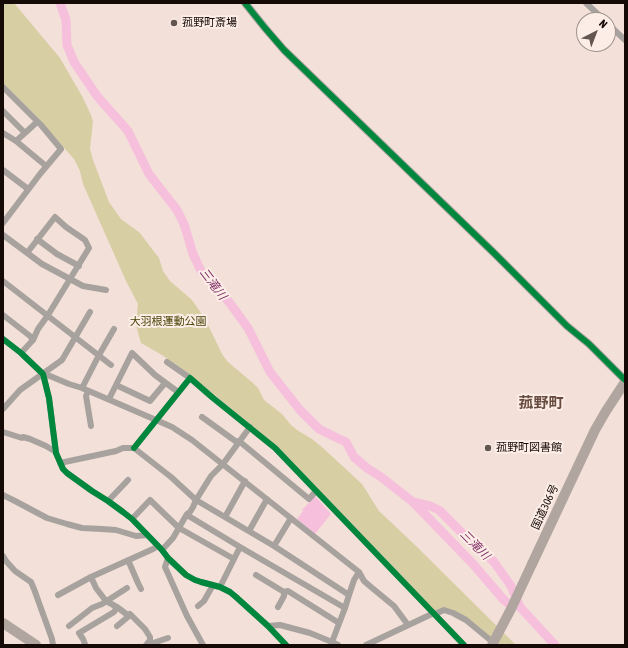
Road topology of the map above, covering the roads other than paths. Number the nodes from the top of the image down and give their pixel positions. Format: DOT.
graph roads {
  1 [pos="245,3"];
  2 [pos="586,3"];
  3 [pos="596,12"];
  4 [pos="616,32"];
  5 [pos="625,40"];
  6 [pos="3,87"];
  7 [pos="3,111"];
  8 [pos="37,122"];
  9 [pos="3,132"];
  10 [pos="25,133"];
  11 [pos="16,141"];
  12 [pos="46,166"];
  13 [pos="3,170"];
  14 [pos="28,190"];
  15 [pos="3,210"];
  16 [pos="9,215"];
  17 [pos="3,223"];
  18 [pos="3,235"];
  19 [pos="37,239"];
  20 [pos="27,253"];
  21 [pos="79,266"];
  22 [pos="70,279"];
  23 [pos="3,281"];
  24 [pos="106,290"];
  25 [pos="90,312"];
  26 [pos="3,315"];
  27 [pos="48,315"];
  28 [pos="114,329"];
  29 [pos="75,337"];
  30 [pos="3,339"];
  31 [pos="33,340"];
  32 [pos="21,353"];
  33 [pos="99,355"];
  34 [pos="167,362"];
  35 [pos="111,365"];
  36 [pos="43,374"];
  37 [pos="190,378"];
  38 [pos="625,381"];
  39 [pos="165,383"];
  40 [pos="116,385"];
  41 [pos="85,390"];
  42 [pos="178,392"];
  43 [pos="109,400"];
  44 [pos="3,409"];
  45 [pos="202,417"];
  46 [pos="156,420"];
  47 [pos="91,426"];
  48 [pos="250,427"];
  49 [pos="3,432"];
  50 [pos="239,442"];
  51 [pos="134,448"];
  52 [pos="56,452"];
  53 [pos="60,463"];
  54 [pos="223,464"];
  55 [pos="128,480"];
  56 [pos="245,482"];
  57 [pos="316,491"];
  58 [pos="3,496"];
  59 [pos="144,496"];
  60 [pos="267,499"];
  61 [pos="150,500"];
  62 [pos="196,500"];
  63 [pos="108,501"];
  64 [pos="187,515"];
  65 [pos="225,517"];
  66 [pos="291,518"];
  67 [pos="132,519"];
  68 [pos="179,528"];
  69 [pos="249,531"];
  70 [pos="148,535"];
  71 [pos="274,546"];
  72 [pos="240,547"];
  73 [pos="160,548"];
  74 [pos="3,556"];
  75 [pos="168,558"];
  76 [pos="234,559"];
  77 [pos="128,560"];
  78 [pos="359,572"];
  79 [pos="256,575"];
  80 [pos="91,577"];
  81 [pos="296,580"];
  82 [pos="213,585"];
  83 [pos="220,587"];
  84 [pos="127,588"];
  85 [pos="141,589"];
  86 [pos="286,592"];
  87 [pos="58,594"];
  88 [pos="349,595"];
  89 [pos="106,601"];
  90 [pos="198,606"];
  91 [pos="117,607"];
  92 [pos="278,607"];
  93 [pos="345,608"];
  94 [pos="434,614"];
  95 [pos="129,616"];
  96 [pos="339,622"];
  97 [pos="3,623"];
  98 [pos="408,625"];
  99 [pos="69,626"];
  100 [pos="117,626"];
  101 [pos="268,626"];
  102 [pos="168,638"];
  103 [pos="334,644"];
  104 [pos="36,645"];
  105 [pos="52,645"];
  106 [pos="84,645"];
  107 [pos="147,645"];
  108 [pos="203,645"];
  109 [pos="286,645"];
  110 [pos="366,645"];
  111 [pos="464,645"];
  112 [pos="492,645"];
  113 [pos="496,645"];
  1 -- 38 [label="street"];
  2 -- 3 [label="street"];
  4 -- 5 [label="street"];
  6 -- 8 [label="street"];
  7 -- 10 [label="street"];
  8 -- 10 [label="street"];
  8 -- 12 [label="street"];
  9 -- 11 [label="street"];
  10 -- 11 [label="street"];
  11 -- 12 [label="street"];
  12 -- 14 [label="street"];
  13 -- 14 [label="street"];
  14 -- 16 [label="street"];
  15 -- 16 [label="street"];
  16 -- 17 [label="street"];
  18 -- 20 [label="street"];
  19 -- 20 [label="street"];
  19 -- 21 [label="street"];
  19 -- 21 [label="street"];
  20 -- 22 [label="street"];
  21 -- 22 [label="street"];
  22 -- 24 [label="street"];
  22 -- 27 [label="street"];
  23 -- 27 [label="street"];
  25 -- 29 [label="street"];
  26 -- 31 [label="street"];
  27 -- 29 [label="street"];
  27 -- 31 [label="street"];
  28 -- 33 [label="street"];
  29 -- 33 [label="street"];
  29 -- 36 [label="street"];
  30 -- 32 [label="street"];
  31 -- 32 [label="street"];
  32 -- 36 [label="street"];
  33 -- 35 [label="street"];
  33 -- 41 [label="street"];
  34 -- 37 [label="street"];
  36 -- 41 [label="street"];
  36 -- 44 [label="street"];
  36 -- 52 [label="street"];
  37 -- 42 [label="street"];
  37 -- 48 [label="street"];
  38 -- 112 [label="highway, 国道306号, bridge"];
  39 -- 40 [label="street"];
  39 -- 40 [label="street"];
  39 -- 42 [label="street"];
  40 -- 43 [label="street"];
  41 -- 43 [label="street"];
  41 -- 47 [label="street"];
  42 -- 46 [label="street"];
  43 -- 46 [label="street"];
  45 -- 50 [label="street"];
  46 -- 51 [label="street"];
  46 -- 54 [label="street"];
  48 -- 50 [label="street"];
  48 -- 57 [label="street"];
  49 -- 52 [label="street"];
  50 -- 54 [label="street"];
  50 -- 57 [label="street"];
  51 -- 53 [label="street"];
  51 -- 62 [label="street"];
  52 -- 53 [label="street"];
  53 -- 63 [label="street"];
  54 -- 56 [label="street"];
  54 -- 62 [label="street"];
  55 -- 63 [label="street"];
  56 -- 60 [label="street"];
  56 -- 65 [label="street"];
  57 -- 94 [label="street"];
  58 -- 70 [label="street"];
  59 -- 61 [label="street"];
  60 -- 66 [label="street"];
  60 -- 69 [label="street"];
  61 -- 67 [label="street"];
  61 -- 68 [label="street"];
  62 -- 64 [label="street"];
  62 -- 65 [label="street"];
  63 -- 67 [label="street"];
  64 -- 68 [label="street"];
  64 -- 72 [label="street"];
  65 -- 69 [label="street"];
  66 -- 71 [label="street"];
  66 -- 78 [label="street"];
  67 -- 70 [label="street"];
  68 -- 73 [label="street"];
  68 -- 76 [label="street"];
  69 -- 71 [label="street"];
  70 -- 73 [label="street"];
  71 -- 88 [label="street"];
  72 -- 76 [label="street"];
  72 -- 81 [label="street"];
  73 -- 75 [label="street"];
  73 -- 77 [label="street"];
  74 -- 105 [label="street"];
  75 -- 82 [label="street"];
  75 -- 108 [label="street"];
  76 -- 83 [label="street"];
  77 -- 80 [label="street"];
  77 -- 85 [label="street"];
  78 -- 88 [label="street"];
  78 -- 98 [label="street"];
  79 -- 86 [label="street"];
  80 -- 87 [label="street"];
  80 -- 89 [label="street"];
  81 -- 86 [label="street"];
  81 -- 93 [label="street"];
  82 -- 83 [label="street"];
  82 -- 90 [label="street"];
  83 -- 101 [label="street"];
  84 -- 89 [label="street"];
  86 -- 92 [label="street"];
  86 -- 96 [label="street"];
  88 -- 93 [label="street"];
  89 -- 91 [label="street"];
  89 -- 99 [label="street"];
  91 -- 95 [label="street"];
  91 -- 106 [label="street"];
  93 -- 96 [label="street"];
  94 -- 98 [label="street"];
  94 -- 111 [label="street"];
  94 -- 113 [label="street"];
  95 -- 100 [label="street"];
  95 -- 107 [label="street"];
  96 -- 103 [label="street"];
  97 -- 104 [label="highway"];
  98 -- 110 [label="street"];
  101 -- 103 [label="street"];
  101 -- 109 [label="street"];
  102 -- 107 [label="street"];
}
